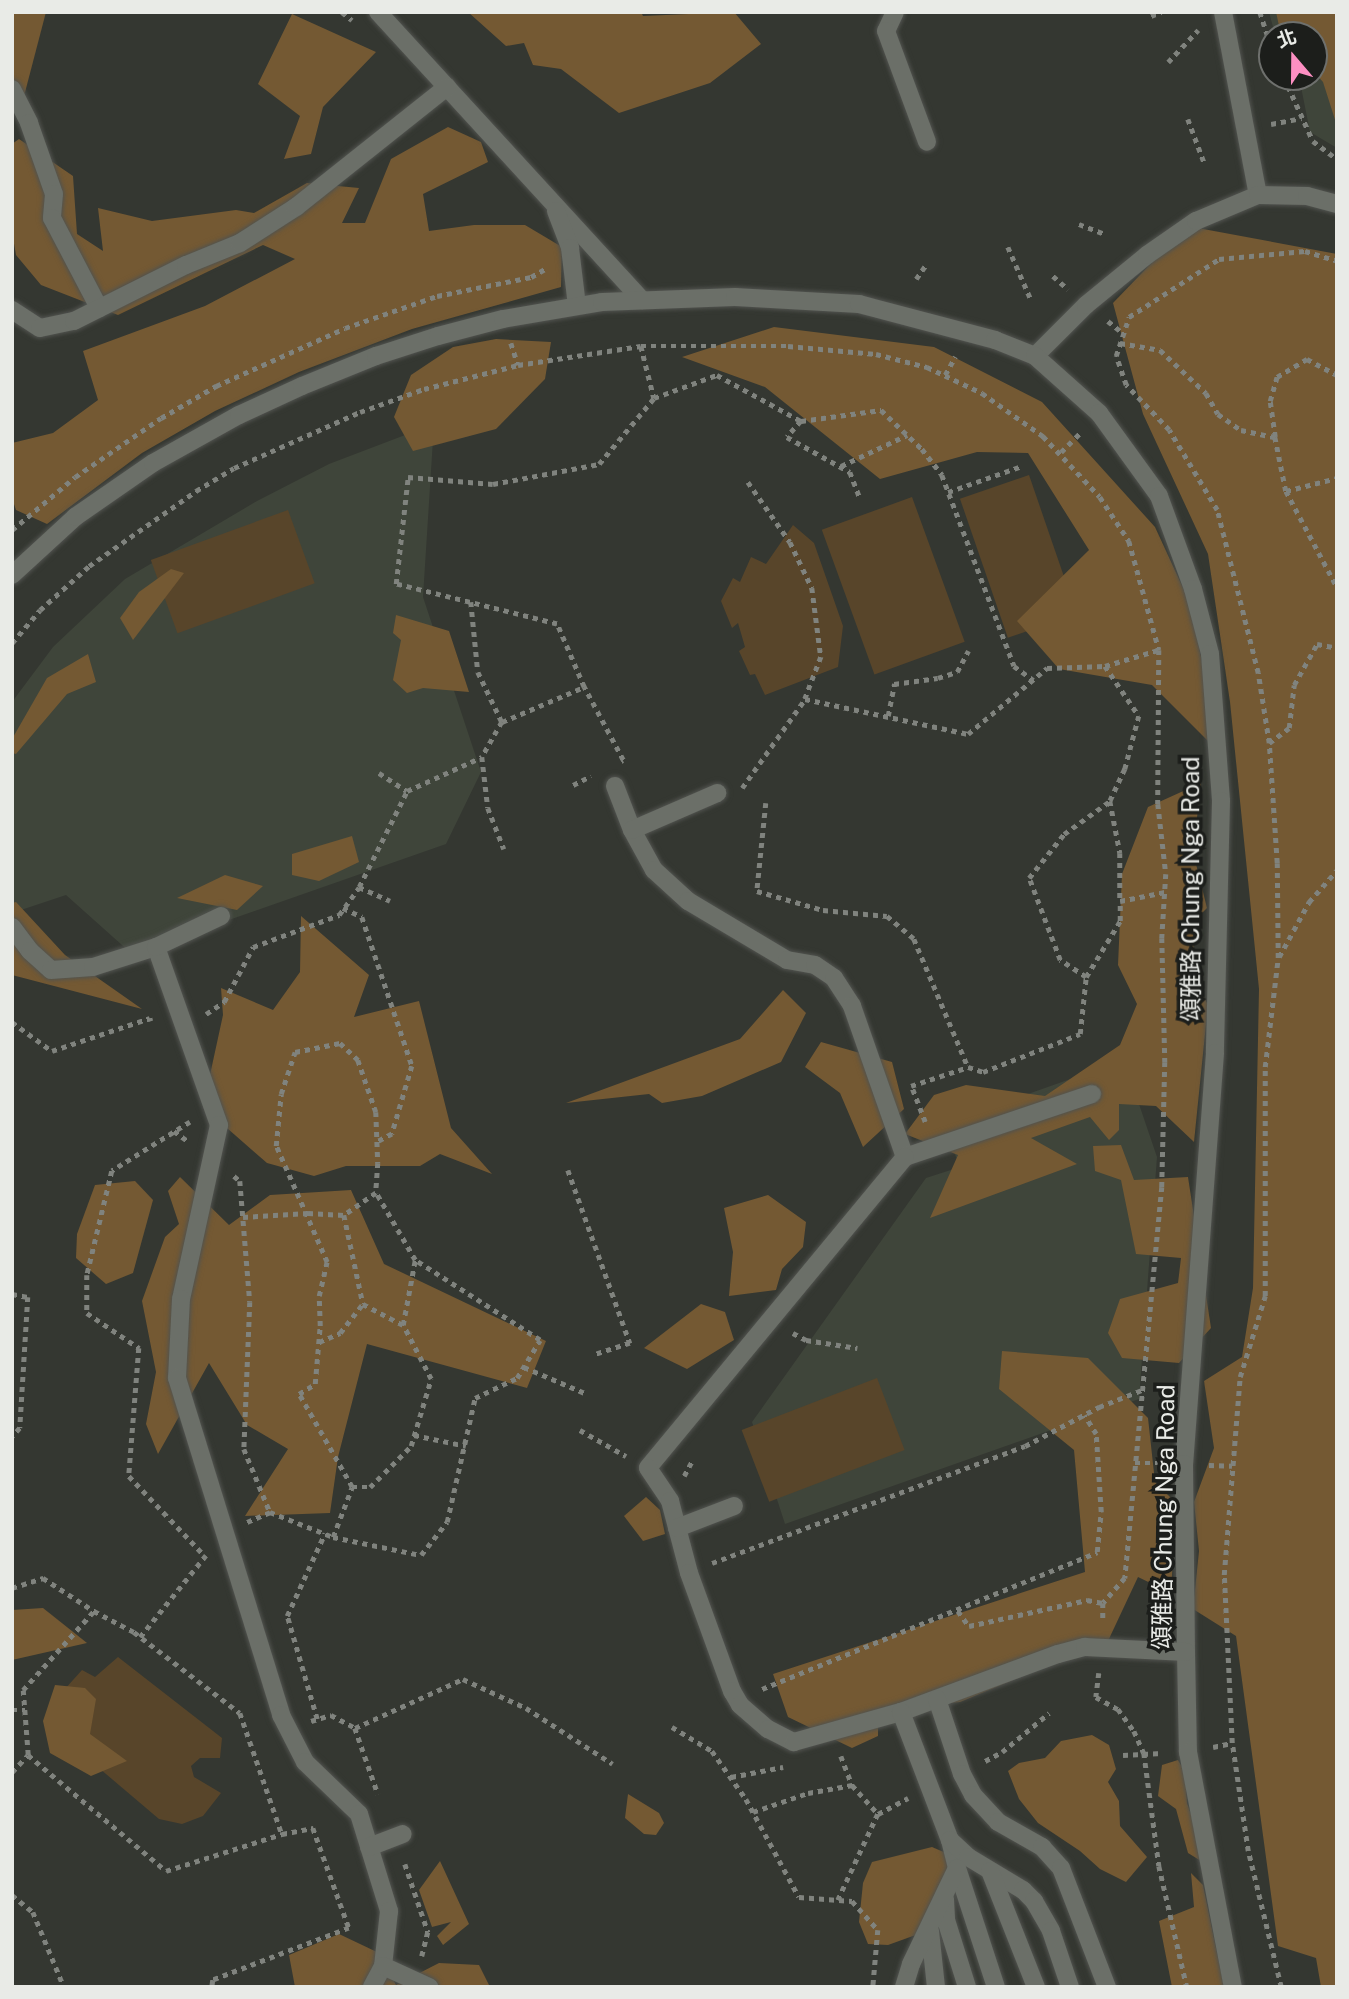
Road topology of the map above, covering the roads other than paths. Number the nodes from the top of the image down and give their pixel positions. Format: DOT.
graph roads {
  1 [pos="378,12"];
  2 [pos="895,12"];
  3 [pos="1223,12"];
  4 [pos="447,87"];
  5 [pos="12,89"];
  6 [pos="927,142"];
  7 [pos="1258,195"];
  8 [pos="1337,204"];
  9 [pos="553,205"];
  10 [pos="642,300"];
  11 [pos="577,306"];
  12 [pos="99,308"];
  13 [pos="12,310"];
  14 [pos="1035,356"];
  15 [pos="12,575"];
  16 [pos="615,786"];
  17 [pos="717,793"];
  18 [pos="632,830"];
  19 [pos="220,916"];
  20 [pos="12,927"];
  21 [pos="156,947"];
  22 [pos="1091,1094"];
  23 [pos="905,1157"];
  24 [pos="734,1506"];
  25 [pos="677,1528"];
  26 [pos="1186,1652"];
  27 [pos="937,1699"];
  28 [pos="901,1712"];
  29 [pos="403,1834"];
  30 [pos="950,1840"];
  31 [pos="369,1847"];
  32 [pos="957,1868"];
  33 [pos="990,1871"];
  34 [pos="945,1897"];
  35 [pos="930,1928"];
  36 [pos="383,1966"];
  37 [pos="372,1987"];
  38 [pos="429,1987"];
  39 [pos="904,1987"];
  40 [pos="936,1987"];
  41 [pos="967,1987"];
  42 [pos="996,1987"];
  43 [pos="1036,1987"];
  44 [pos="1070,1987"];
  45 [pos="1107,1987"];
  46 [pos="1233,1987"];
  1 -- 4 [label="street"];
  2 -- 6 [label="street"];
  3 -- 7 [label="street"];
  4 -- 9 [label="street"];
  4 -- 12 [label="street"];
  5 -- 12 [label="street"];
  7 -- 8 [label="street"];
  7 -- 14 [label="street"];
  9 -- 10 [label="street"];
  9 -- 11 [label="street"];
  10 -- 11 [label="street, 頌雅路 Chung Nga Road"];
  10 -- 14 [label="street, 頌雅路 Chung Nga Road"];
  11 -- 15 [label="street, 頌雅路 Chung Nga Road"];
  12 -- 13 [label="street"];
  14 -- 26 [label="street, 頌雅路 Chung Nga Road"];
  16 -- 18 [label="street"];
  17 -- 18 [label="street"];
  18 -- 23 [label="street"];
  19 -- 21 [label="street"];
  20 -- 21 [label="street"];
  21 -- 31 [label="street"];
  22 -- 23 [label="street"];
  23 -- 25 [label="street"];
  24 -- 25 [label="street"];
  25 -- 28 [label="street"];
  26 -- 27 [label="street"];
  26 -- 46 [label="street, 頌雅路 Chung Nga Road"];
  27 -- 28 [label="street"];
  27 -- 45 [label="street"];
  28 -- 30 [label="street"];
  29 -- 31 [label="street"];
  30 -- 32 [label="street"];
  30 -- 33 [label="street"];
  31 -- 36 [label="street"];
  32 -- 34 [label="street"];
  32 -- 42 [label="street"];
  33 -- 43 [label="street"];
  33 -- 44 [label="street"];
  34 -- 35 [label="street"];
  34 -- 41 [label="street"];
  35 -- 39 [label="street"];
  35 -- 40 [label="street"];
  36 -- 37 [label="street"];
  36 -- 38 [label="street"];
}
